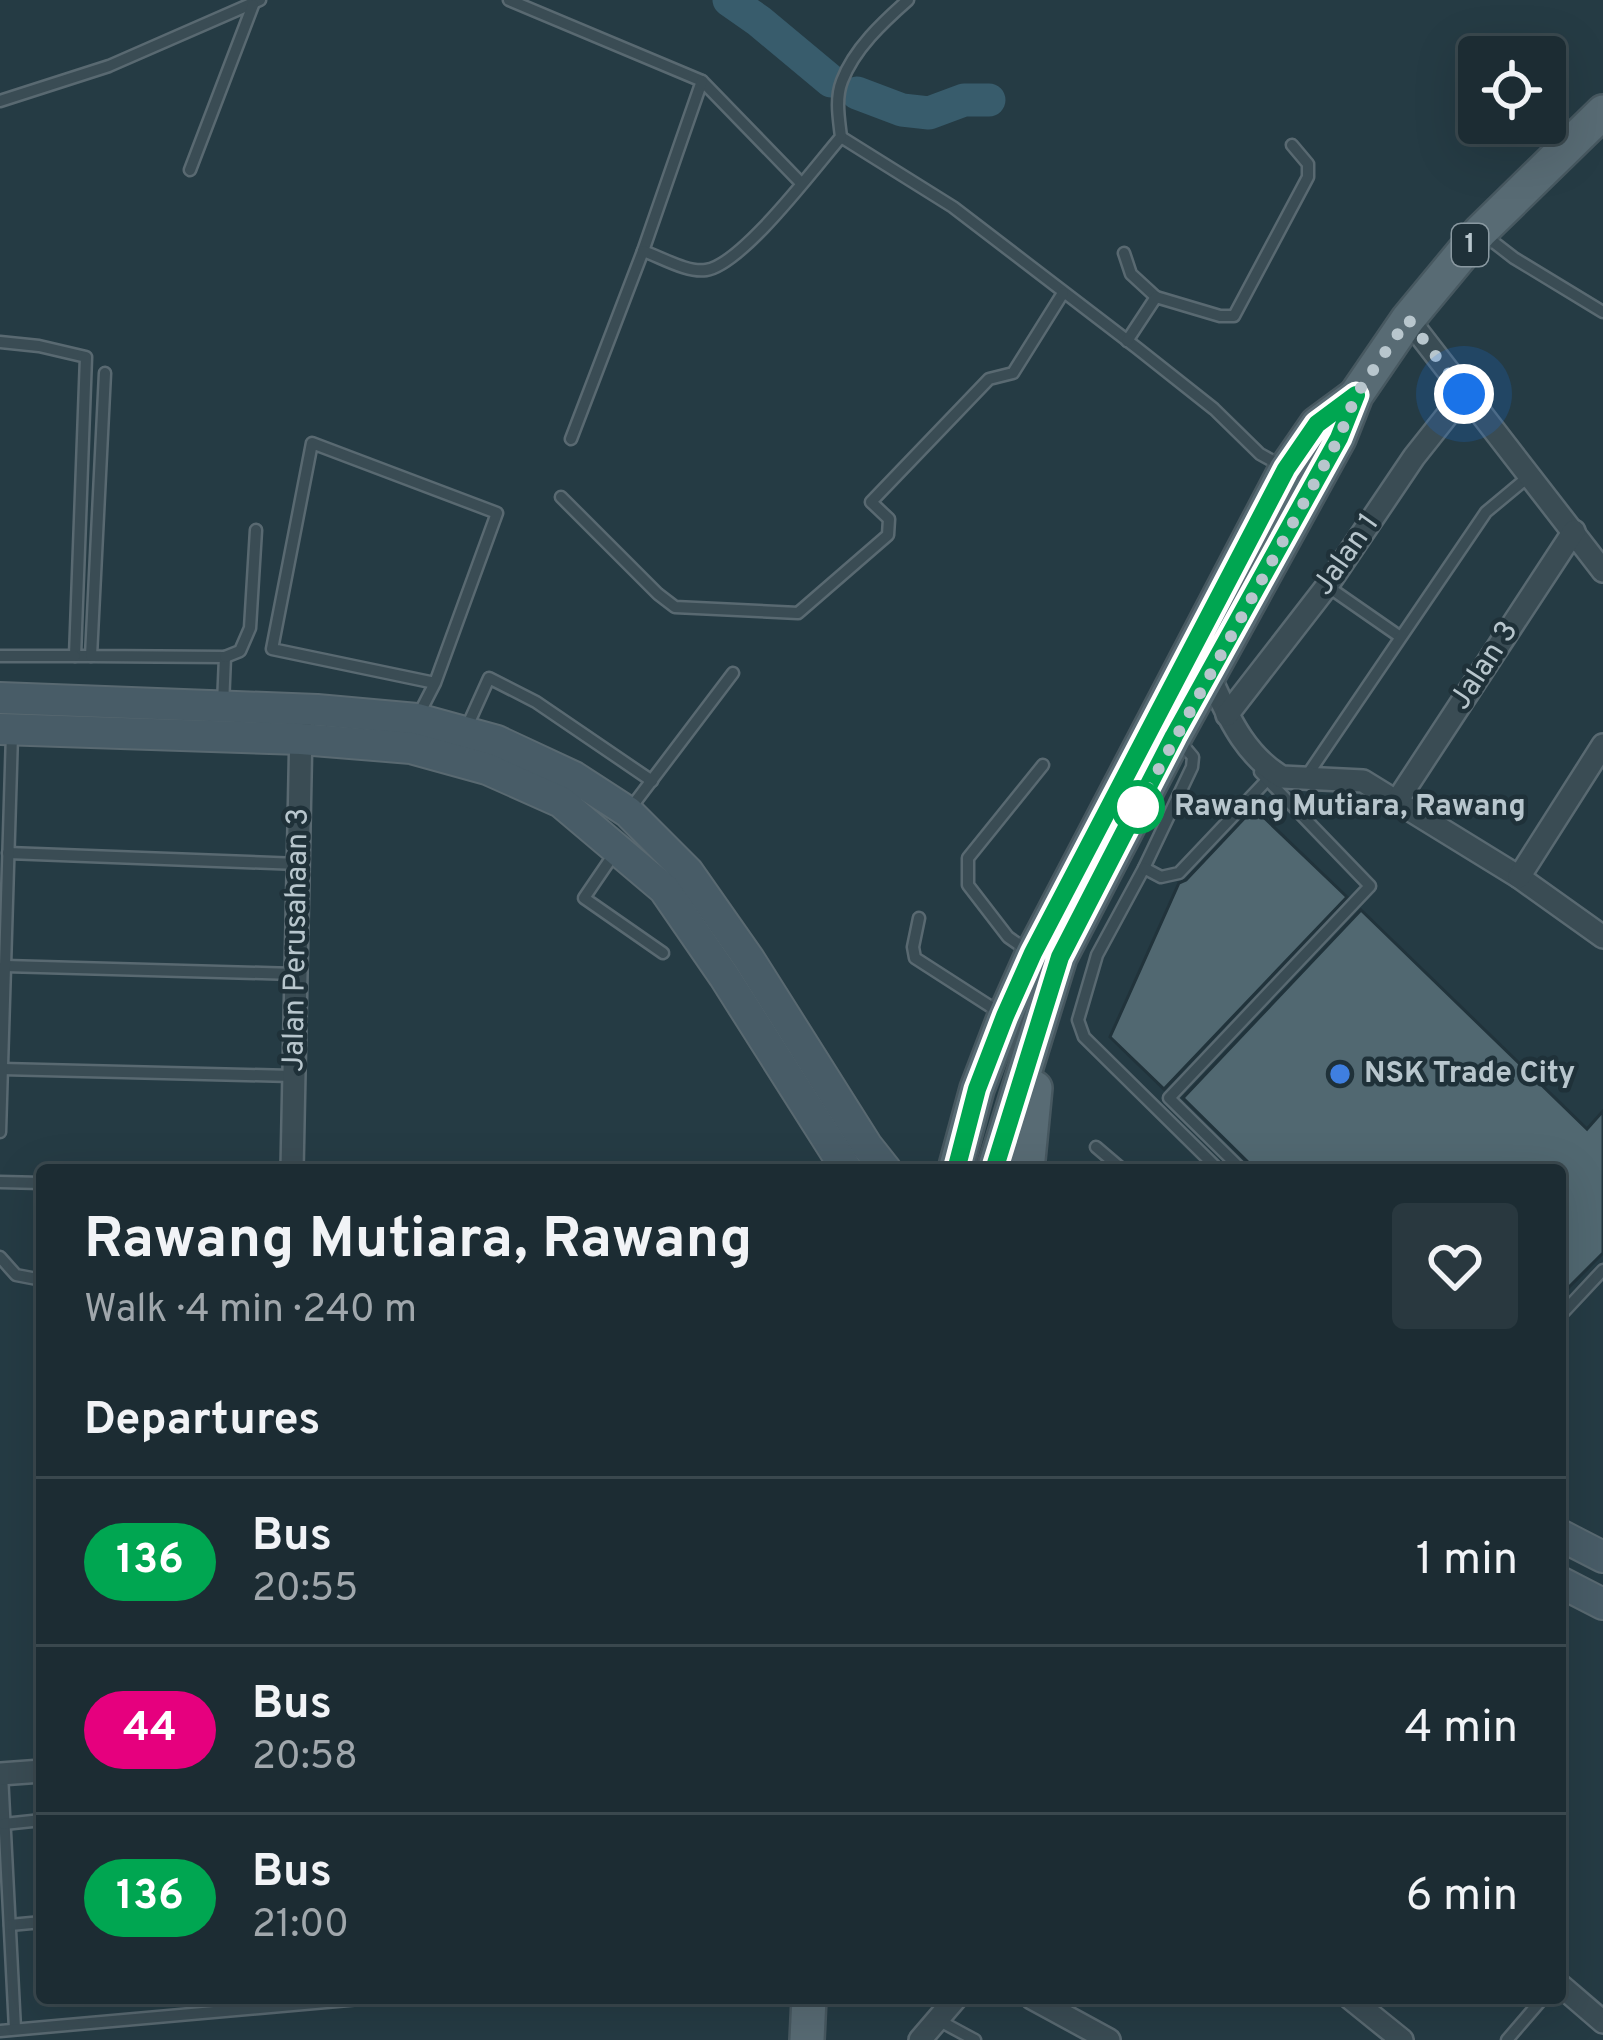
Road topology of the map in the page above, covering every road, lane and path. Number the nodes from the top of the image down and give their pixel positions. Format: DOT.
graph roads {
  1 [pos="509,0"];
  2 [pos="908,0"];
  3 [pos="257,2"];
  4 [pos="702,81"];
  5 [pos="0,101"];
  6 [pos="1603,112"];
  7 [pos="841,137"];
  8 [pos="1292,145"];
  9 [pos="190,170"];
  10 [pos="801,183"];
  11 [pos="1480,232"];
  12 [pos="643,251"];
  13 [pos="1124,253"];
  14 [pos="1063,292"];
  15 [pos="1156,297"];
  16 [pos="1603,312"];
  17 [pos="1408,319"];
  18 [pos="1127,341"];
  19 [pos="0,342"];
  20 [pos="105,374"];
  21 [pos="1464,394"];
  22 [pos="1356,395"];
  23 [pos="572,439"];
  24 [pos="1286,469"];
  25 [pos="1531,474"];
  26 [pos="561,497"];
  27 [pos="256,530"];
  28 [pos="1574,531"];
  29 [pos="1603,571"];
  30 [pos="1262,577"];
  31 [pos="1328,586"];
  32 [pos="1399,636"];
  33 [pos="0,656"];
  34 [pos="75,656"];
  35 [pos="91,656"];
  36 [pos="225,657"];
  37 [pos="733,673"];
  38 [pos="435,682"];
  39 [pos="1215,688"];
  40 [pos="7,698"];
  41 [pos="223,706"];
  42 [pos="1227,715"];
  43 [pos="416,718"];
  44 [pos="302,724"];
  45 [pos="6,729"];
  46 [pos="464,732"];
  47 [pos="1174,736"];
  48 [pos="1603,746"];
  49 [pos="1042,765"];
  50 [pos="1306,777"];
  51 [pos="1268,779"];
  52 [pos="652,781"];
  53 [pos="1396,801"];
  54 [pos="628,812"];
  55 [pos="618,849"];
  56 [pos="8,853"];
  57 [pos="299,864"];
  58 [pos="1144,868"];
  59 [pos="1519,877"];
  60 [pos="920,919"];
  61 [pos="713,934"];
  62 [pos="1603,938"];
  63 [pos="663,953"];
  64 [pos="1047,955"];
  65 [pos="3,958"];
  66 [pos="296,974"];
  67 [pos="1005,1016"];
  68 [pos="2,1069"];
  69 [pos="294,1076"];
  70 [pos="0,1132"];
  71 [pos="1096,1147"];
  72 [pos="292,1164"];
  73 [pos="845,1164"];
  74 [pos="881,1164"];
  75 [pos="956,1164"];
  76 [pos="995,1164"];
  77 [pos="1028,1164"];
  78 [pos="1117,1164"];
  79 [pos="1213,1164"];
  80 [pos="1236,1164"];
  81 [pos="0,1182"];
  82 [pos="36,1183"];
  83 [pos="0,1257"];
  84 [pos="1603,1270"];
  85 [pos="36,1279"];
  86 [pos="1566,1310"];
  87 [pos="1566,1538"];
  88 [pos="1603,1557"];
  89 [pos="1566,1585"];
  90 [pos="1603,1604"];
  91 [pos="36,1771"];
  92 [pos="1,1774"];
  93 [pos="36,1821"];
  94 [pos="4,1824"];
  95 [pos="36,1923"];
  96 [pos="10,1925"];
  97 [pos="1566,1990"];
  98 [pos="303,2004"];
  99 [pos="809,2004"];
  100 [pos="951,2004"];
  101 [pos="1043,2004"];
  102 [pos="1357,2004"];
  103 [pos="1539,2004"];
  104 [pos="938,2020"];
  105 [pos="1603,2022"];
  106 [pos="15,2030"];
  107 [pos="0,2031"];
  108 [pos="807,2040"];
  109 [pos="920,2040"];
  110 [pos="975,2040"];
  111 [pos="1109,2040"];
  112 [pos="1402,2040"];
  113 [pos="1507,2040"];
  1 -- 4 [label="lane"];
  2 -- 7 [label="lane"];
  3 -- 5 [label="lane"];
  3 -- 9 [label="lane"];
  4 -- 10 [label="lane"];
  4 -- 12 [label="lane"];
  6 -- 11 [label="main road, 1"];
  7 -- 10 [label="lane"];
  7 -- 14 [label="lane"];
  8 -- 15 [label="lane"];
  10 -- 12 [label="lane"];
  11 -- 16 [label="lane"];
  11 -- 17 [label="main road, 1"];
  12 -- 23 [label="lane"];
  13 -- 15 [label="lane"];
  14 -- 18 [label="lane"];
  14 -- 26 [label="lane"];
  15 -- 18 [label="lane"];
  17 -- 21 [label="street"];
  17 -- 22 [label="main road, 1"];
  18 -- 24 [label="lane"];
  19 -- 34 [label="lane"];
  20 -- 35 [label="lane"];
  21 -- 25 [label="street"];
  21 -- 31 [label="street, Jalan 1"];
  22 -- 24 [label="main road, 1"];
  22 -- 30 [label="main road, 1"];
  24 -- 64 [label="main road, 1"];
  25 -- 28 [label="street"];
  25 -- 32 [label="lane"];
  27 -- 36 [label="lane"];
  28 -- 29 [label="street"];
  28 -- 53 [label="street, Jalan 3"];
  30 -- 39 [label="lane"];
  30 -- 47 [label="main road, 1"];
  31 -- 32 [label="lane"];
  31 -- 42 [label="street, Jalan 1"];
  32 -- 50 [label="lane"];
  33 -- 34 [label="lane"];
  34 -- 35 [label="lane"];
  35 -- 36 [label="lane"];
  36 -- 41 [label="lane"];
  37 -- 52 [label="lane"];
  38 -- 38 [label="lane"];
  38 -- 43 [label="lane"];
  39 -- 42 [label="street"];
  39 -- 51 [label="lane"];
  40 -- 41 [label="street"];
  40 -- 45 [label="lane"];
  41 -- 44 [label="street"];
  42 -- 50 [label="street"];
  43 -- 44 [label="street"];
  43 -- 46 [label="street"];
  44 -- 45 [label="street"];
  44 -- 55 [label="street"];
  44 -- 57 [label="street, Jalan Perusahaan 3"];
  45 -- 56 [label="lane"];
  46 -- 52 [label="lane"];
  46 -- 54 [label="street"];
  47 -- 58 [label="lane"];
  47 -- 64 [label="main road, 1"];
  48 -- 59 [label="street"];
  49 -- 64 [label="lane"];
  50 -- 53 [label="street"];
  51 -- 58 [label="lane"];
  51 -- 80 [label="lane"];
  52 -- 54 [label="lane"];
  53 -- 59 [label="street"];
  54 -- 61 [label="street"];
  55 -- 61 [label="street"];
  55 -- 63 [label="lane"];
  56 -- 57 [label="lane"];
  56 -- 65 [label="lane"];
  57 -- 66 [label="street, Jalan Perusahaan 3"];
  58 -- 79 [label="lane"];
  59 -- 62 [label="street"];
  60 -- 67 [label="lane"];
  61 -- 73 [label="street"];
  61 -- 74 [label="street"];
  64 -- 67 [label="main road, 1"];
  64 -- 76 [label="main road, 1"];
  64 -- 77 [label="main road"];
  65 -- 66 [label="lane"];
  65 -- 68 [label="lane"];
  66 -- 69 [label="street, Jalan Perusahaan 3"];
  67 -- 75 [label="main road, 1"];
  68 -- 69 [label="lane"];
  68 -- 70 [label="lane"];
  69 -- 72 [label="street, Jalan Perusahaan 3"];
  71 -- 78 [label="lane"];
  81 -- 82 [label="lane"];
  83 -- 85 [label="lane"];
  84 -- 86 [label="lane"];
  87 -- 88 [label="street"];
  89 -- 90 [label="street"];
  91 -- 92 [label="street"];
  92 -- 94 [label="lane"];
  93 -- 94 [label="lane"];
  94 -- 96 [label="lane"];
  95 -- 96 [label="lane"];
  96 -- 106 [label="lane"];
  97 -- 105 [label="street"];
  98 -- 106 [label="lane"];
  99 -- 108 [label="main road"];
  100 -- 104 [label="street"];
  101 -- 111 [label="street"];
  102 -- 112 [label="street"];
  103 -- 113 [label="lane"];
  104 -- 109 [label="street"];
  104 -- 110 [label="lane"];
  106 -- 107 [label="lane"];
}
